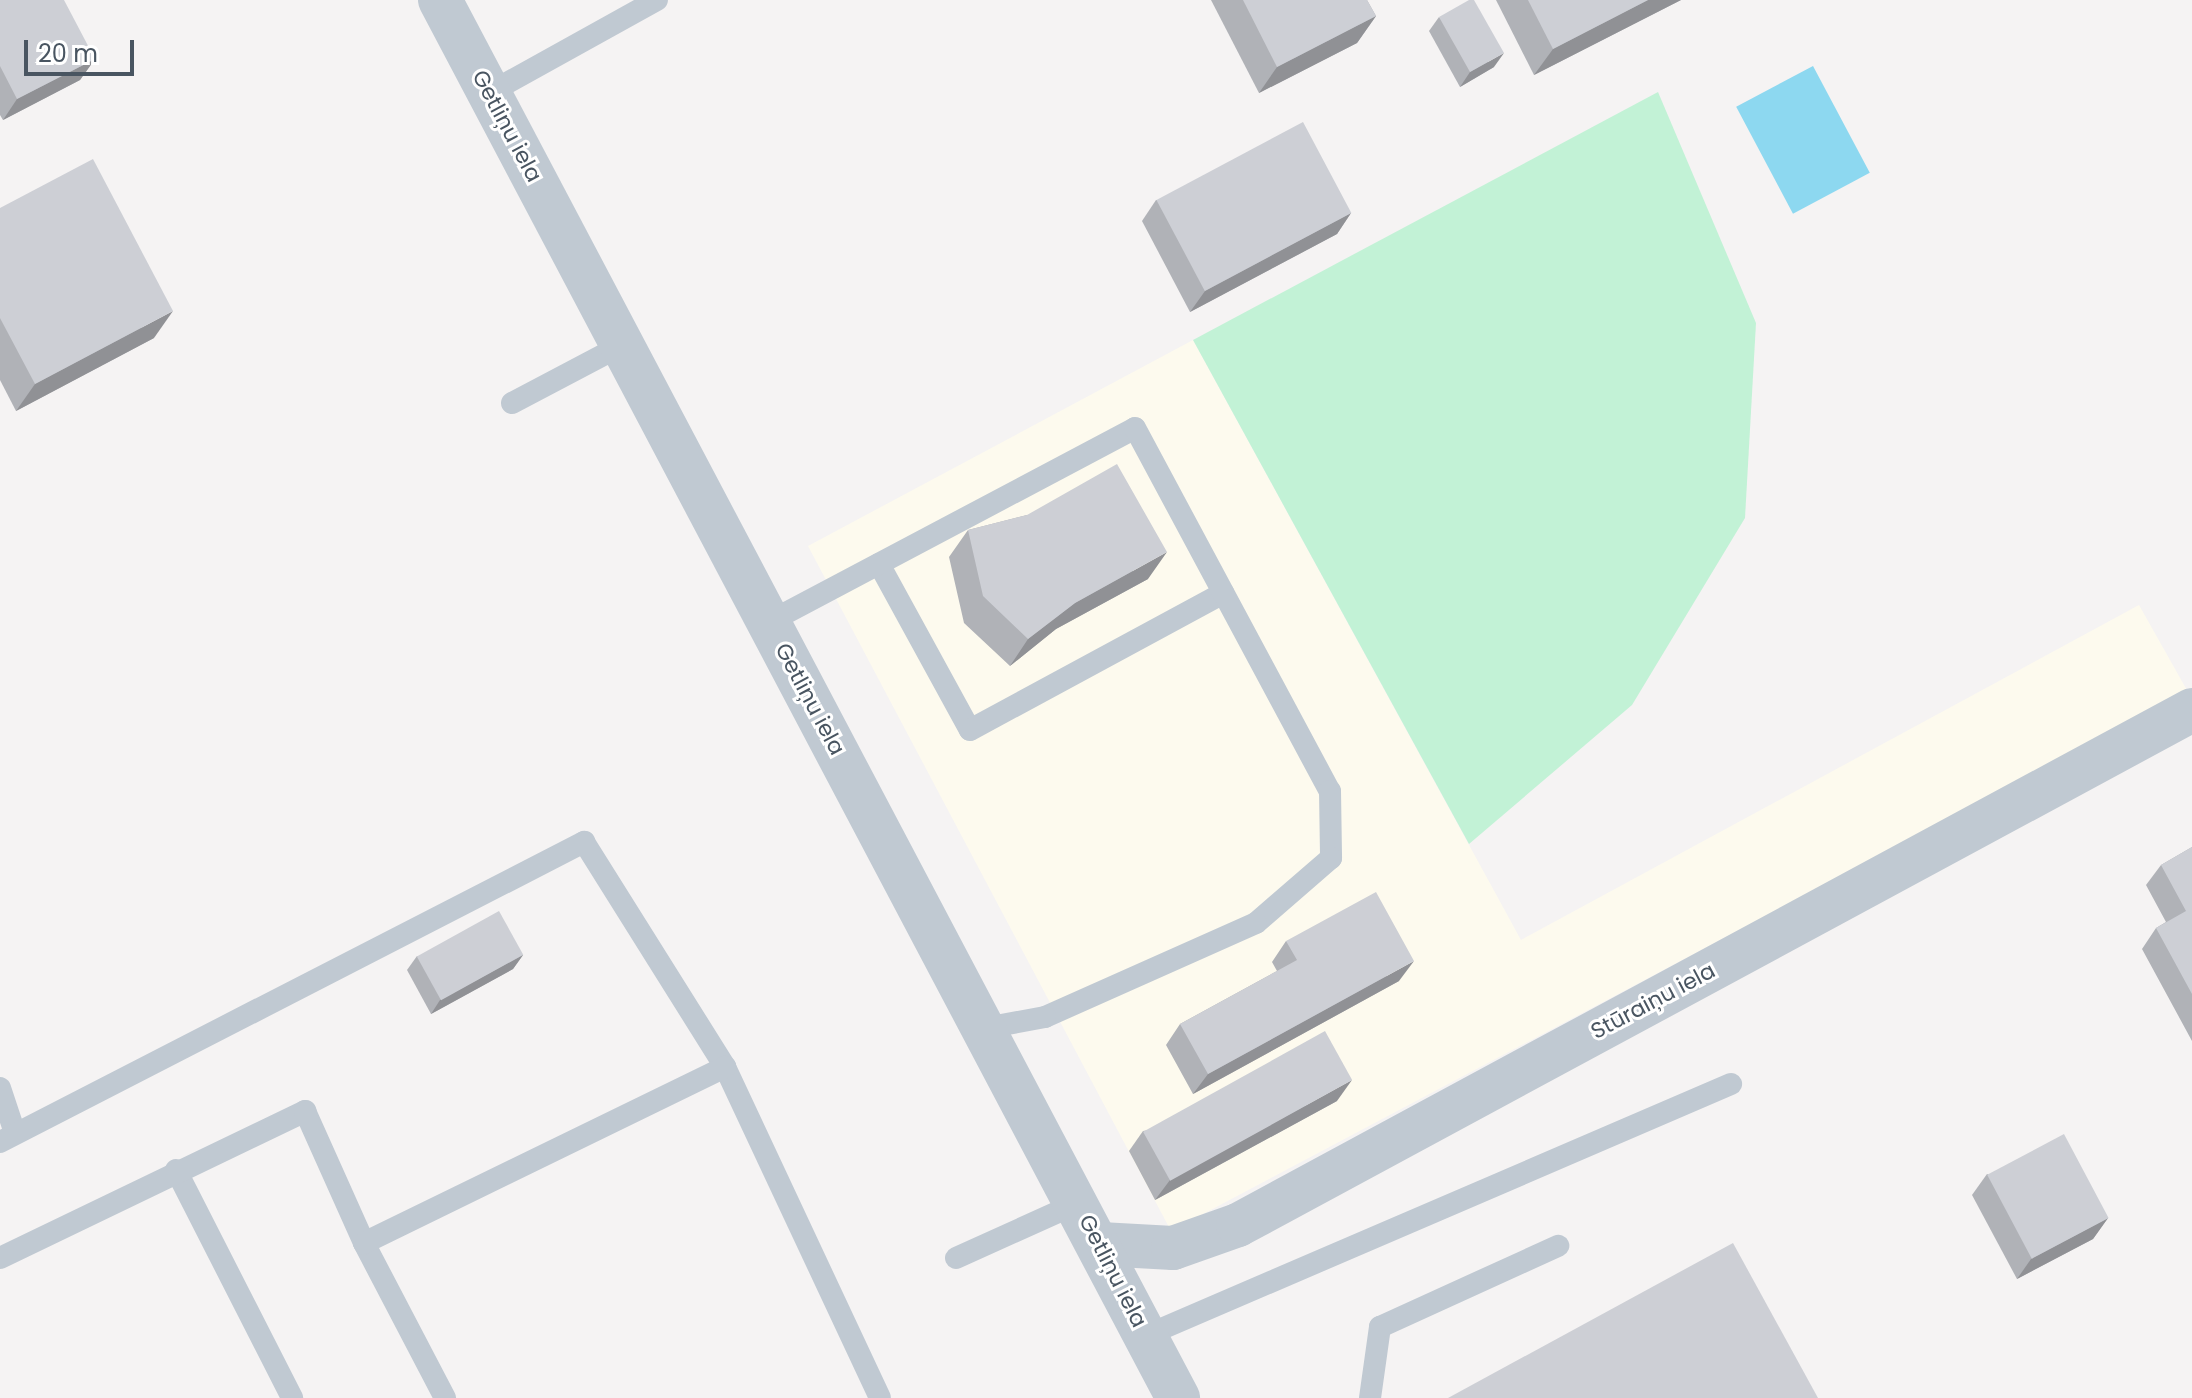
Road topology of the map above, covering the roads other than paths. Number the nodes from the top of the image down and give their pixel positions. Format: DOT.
graph roads {
  1 [pos="440,0"];
  2 [pos="657,0"];
  3 [pos="489,93"];
  4 [pos="622,345"];
  5 [pos="512,403"];
  6 [pos="879,564"];
  7 [pos="1223,593"];
  8 [pos="769,622"];
  9 [pos="2192,710"];
  10 [pos="985,1028"];
  11 [pos="725,1067"];
  12 [pos="1731,1084"];
  13 [pos="0,1088"];
  14 [pos="7,1137"];
  15 [pos="176,1170"];
  16 [pos="1078,1203"];
  17 [pos="364,1243"];
  18 [pos="1100,1244"];
  19 [pos="1558,1246"];
  20 [pos="0,1258"];
  21 [pos="956,1258"];
  22 [pos="1145,1336"];
  23 [pos="292,1398"];
  24 [pos="445,1398"];
  25 [pos="880,1398"];
  26 [pos="1178,1398"];
  27 [pos="1370,1398"];
  1 -- 3 [label="street, Getliņu iela"];
  2 -- 3 [label="lane"];
  3 -- 4 [label="street, Getliņu iela"];
  4 -- 5 [label="lane"];
  4 -- 8 [label="street, Getliņu iela"];
  6 -- 7 [label="lane"];
  6 -- 7 [label="lane"];
  6 -- 8 [label="lane"];
  7 -- 10 [label="lane"];
  8 -- 10 [label="street, Getliņu iela"];
  9 -- 18 [label="street, Stūraiņu iela"];
  10 -- 16 [label="street, Getliņu iela"];
  11 -- 14 [label="lane"];
  11 -- 17 [label="lane"];
  11 -- 25 [label="lane"];
  12 -- 22 [label="lane"];
  13 -- 14 [label="lane"];
  15 -- 17 [label="lane"];
  15 -- 20 [label="lane"];
  15 -- 23 [label="lane"];
  16 -- 18 [label="street, Getliņu iela"];
  16 -- 21 [label="lane"];
  17 -- 24 [label="lane"];
  18 -- 22 [label="street, Getliņu iela"];
  19 -- 27 [label="lane"];
  22 -- 26 [label="street, Getliņu iela"];
}
